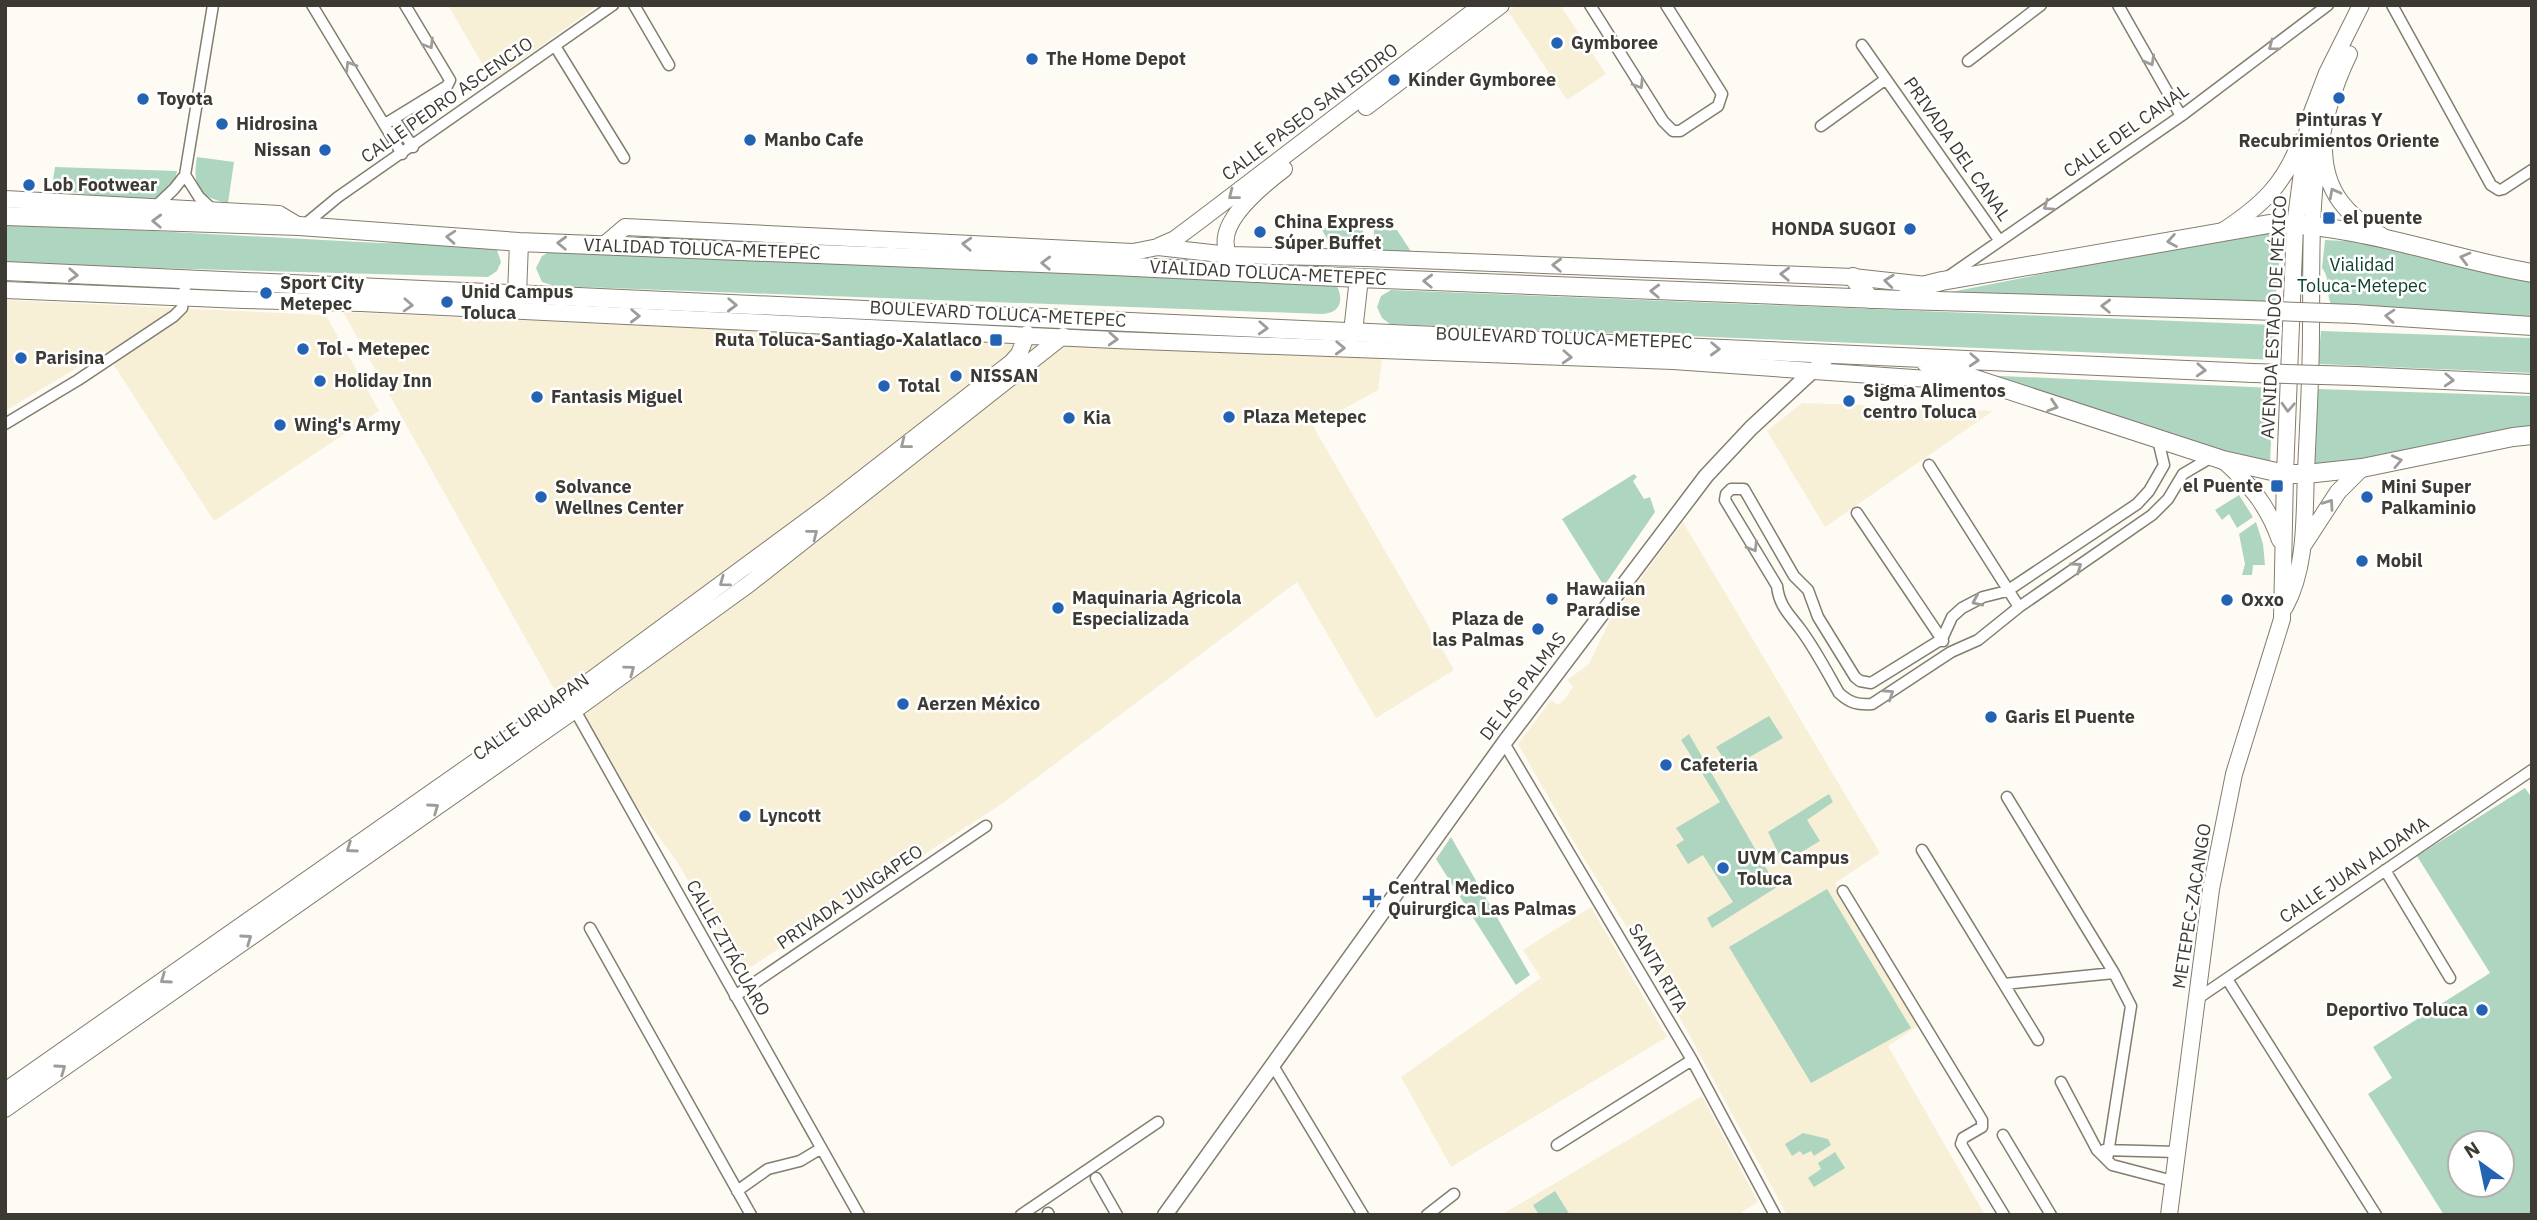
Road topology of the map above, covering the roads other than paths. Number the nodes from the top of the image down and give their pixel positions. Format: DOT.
graph roads {
  1 [pos="212,5"];
  2 [pos="312,5"];
  3 [pos="405,5"];
  4 [pos="613,5"];
  5 [pos="634,5"];
  6 [pos="1482,5"];
  7 [pos="1501,5"];
  8 [pos="1590,5"];
  9 [pos="1666,5"];
  10 [pos="2041,5"];
  11 [pos="2118,5"];
  12 [pos="2328,5"];
  13 [pos="2361,5"];
  14 [pos="2372,5"];
  15 [pos="2392,5"];
  16 [pos="1862,45"];
  17 [pos="555,46"];
  18 [pos="1968,61"];
  19 [pos="669,65"];
  20 [pos="1886,79"];
  21 [pos="2181,116"];
  22 [pos="2316,118"];
  23 [pos="390,122"];
  24 [pos="1821,126"];
  25 [pos="413,147"];
  26 [pos="402,154"];
  27 [pos="624,158"];
  28 [pos="2532,170"];
  29 [pos="185,175"];
  30 [pos="5,199"];
  31 [pos="155,207"];
  32 [pos="212,209"];
  33 [pos="5,216"];
  34 [pos="301,226"];
  35 [pos="2303,226"];
  36 [pos="2220,232"];
  37 [pos="2384,237"];
  38 [pos="1999,240"];
  39 [pos="519,242"];
  40 [pos="605,244"];
  41 [pos="1158,247"];
  42 [pos="1133,252"];
  43 [pos="1224,254"];
  44 [pos="1114,266"];
  45 [pos="1198,270"];
  46 [pos="5,271"];
  47 [pos="1251,273"];
  48 [pos="2532,273"];
  49 [pos="1853,277"];
  50 [pos="1359,278"];
  51 [pos="1934,283"];
  52 [pos="186,289"];
  53 [pos="5,290"];
  54 [pos="350,295"];
  55 [pos="517,296"];
  56 [pos="1870,299"];
  57 [pos="1902,300"];
  58 [pos="971,324"];
  59 [pos="2532,326"];
  60 [pos="1353,332"];
  61 [pos="1027,334"];
  62 [pos="1063,336"];
  63 [pos="1376,339"];
  64 [pos="1647,346"];
  65 [pos="1392,350"];
  66 [pos="1832,353"];
  67 [pos="1905,356"];
  68 [pos="1789,360"];
  69 [pos="1673,361"];
  70 [pos="1815,370"];
  71 [pos="1988,384"];
  72 [pos="2532,384"];
  73 [pos="5,424"];
  74 [pos="2532,435"];
  75 [pos="2158,440"];
  76 [pos="2218,459"];
  77 [pos="1928,465"];
  78 [pos="2164,466"];
  79 [pos="2362,468"];
  80 [pos="2183,474"];
  81 [pos="2285,474"];
  82 [pos="2306,474"];
  83 [pos="2150,491"];
  84 [pos="2168,499"];
  85 [pos="1857,513"];
  86 [pos="2302,546"];
  87 [pos="2283,550"];
  88 [pos="1794,576"];
  89 [pos="1777,586"];
  90 [pos="2007,591"];
  91 [pos="2019,607"];
  92 [pos="2283,609"];
  93 [pos="1818,617"];
  94 [pos="1800,628"];
  95 [pos="1942,639"];
  96 [pos="1951,652"];
  97 [pos="571,703"];
  98 [pos="1504,743"];
  99 [pos="2532,770"];
  100 [pos="2007,797"];
  101 [pos="986,826"];
  102 [pos="1922,850"];
  103 [pos="2385,870"];
  104 [pos="313,884"];
  105 [pos="1843,891"];
  106 [pos="590,928"];
  107 [pos="2115,974"];
  108 [pos="2227,978"];
  109 [pos="2450,978"];
  110 [pos="2004,984"];
  111 [pos="735,996"];
  112 [pos="2197,999"];
  113 [pos="2038,1040"];
  114 [pos="1692,1060"];
  115 [pos="1272,1064"];
  116 [pos="2061,1082"];
  117 [pos="5,1091"];
  118 [pos="5,1109"];
  119 [pos="1158,1122"];
  120 [pos="2003,1135"];
  121 [pos="1557,1145"];
  122 [pos="820,1149"];
  123 [pos="2136,1151"];
  124 [pos="2176,1152"];
  125 [pos="2105,1153"];
  126 [pos="2135,1171"];
  127 [pos="1096,1178"];
  128 [pos="2173,1181"];
  129 [pos="737,1191"];
  130 [pos="1454,1194"];
  131 [pos="857,1214"];
  132 [pos="2167,1214"];
  133 [pos="751,1215"];
  134 [pos="1021,1215"];
  135 [pos="1117,1215"];
  136 [pos="1165,1215"];
  137 [pos="1363,1215"];
  138 [pos="1427,1215"];
  139 [pos="1775,1215"];
  140 [pos="2004,1215"];
  141 [pos="2051,1215"];
  142 [pos="2376,1215"];
  1 -- 29 [label="street"];
  23 -- 2 [label="street, one-way"];
  3 -- 23 [label="street, one-way"];
  4 -- 17 [label="street, CALLE PEDRO ASCENCIO"];
  5 -- 19 [label="street"];
  6 -- 41 [label="main road, CALLE PASEO SAN ISIDRO, one-way"];
  7 -- 43 [label="main road, CALLE PASEO SAN ISIDRO"];
  8 -- 9 [label="street, one-way"];
  10 -- 18 [label="street"];
  11 -- 21 [label="street, one-way"];
  12 -- 21 [label="street, CALLE DEL CANAL, one-way"];
  13 -- 22 [label="main road, AVENIDA ESTADO DE MÉXICO"];
  14 -- 22 [label="main road, AVENIDA ESTADO DE MÉXICO"];
  15 -- 28 [label="street"];
  16 -- 20 [label="street, PRIVADA DEL CANAL"];
  17 -- 25 [label="street, CALLE PEDRO ASCENCIO"];
  17 -- 27 [label="street"];
  20 -- 24 [label="street, PRIVADA DEL CANAL"];
  20 -- 38 [label="street, PRIVADA DEL CANAL"];
  21 -- 38 [label="street, CALLE DEL CANAL, one-way"];
  22 -- 35 [label="main road, AVENIDA ESTADO DE MÉXICO"];
  22 -- 36 [label="main road"];
  37 -- 22 [label="main road, one-way"];
  23 -- 25 [label="street"];
  23 -- 26 [label="street"];
  25 -- 26 [label="street, CALLE PEDRO ASCENCIO"];
  26 -- 34 [label="street, CALLE PEDRO ASCENCIO"];
  29 -- 31 [label="street"];
  29 -- 32 [label="street"];
  30 -- 31 [label="main road"];
  31 -- 32 [label="main road"];
  32 -- 34 [label="main road"];
  34 -- 33 [label="highway, VIALIDAD TOLUCA-METEPEC, one-way"];
  39 -- 34 [label="highway, VIALIDAD TOLUCA-METEPEC, one-way"];
  35 -- 36 [label="highway"];
  35 -- 37 [label="highway"];
  35 -- 81 [label="main road, AVENIDA ESTADO DE MÉXICO, one-way"];
  35 -- 82 [label="main road, AVENIDA ESTADO DE MÉXICO"];
  36 -- 51 [label="highway, one-way"];
  48 -- 37 [label="highway, one-way"];
  38 -- 51 [label="street, CALLE DEL CANAL"];
  40 -- 39 [label="highway, VIALIDAD TOLUCA-METEPEC, one-way"];
  39 -- 55 [label="highway"];
  42 -- 40 [label="main road, one-way"];
  44 -- 40 [label="highway, VIALIDAD TOLUCA-METEPEC, one-way"];
  41 -- 42 [label="main road"];
  41 -- 43 [label="main road"];
  42 -- 44 [label="highway"];
  43 -- 45 [label="highway"];
  43 -- 47 [label="highway"];
  49 -- 43 [label="main road, one-way"];
  44 -- 45 [label="highway, VIALIDAD TOLUCA-METEPEC"];
  45 -- 47 [label="highway, VIALIDAD TOLUCA-METEPEC"];
  46 -- 52 [label="highway, one-way"];
  47 -- 50 [label="highway, VIALIDAD TOLUCA-METEPEC"];
  51 -- 49 [label="main road, one-way"];
  49 -- 56 [label="highway"];
  56 -- 50 [label="highway, VIALIDAD TOLUCA-METEPEC, one-way"];
  50 -- 60 [label="highway"];
  51 -- 57 [label="highway"];
  52 -- 53 [label="main road"];
  52 -- 54 [label="highway"];
  52 -- 73 [label="street"];
  54 -- 55 [label="highway"];
  54 -- 58 [label="main road, BOULEVARD TOLUCA-METEPEC, one-way"];
  55 -- 58 [label="highway, one-way"];
  56 -- 57 [label="highway, VIALIDAD TOLUCA-METEPEC"];
  59 -- 57 [label="highway, VIALIDAD TOLUCA-METEPEC, one-way, bridge"];
  58 -- 60 [label="highway, one-way"];
  58 -- 61 [label="main road, BOULEVARD TOLUCA-METEPEC"];
  60 -- 63 [label="highway"];
  61 -- 62 [label="main road, BOULEVARD TOLUCA-METEPEC"];
  61 -- 97 [label="main road, CALLE URUAPAN, one-way"];
  62 -- 63 [label="main road, BOULEVARD TOLUCA-METEPEC, one-way"];
  97 -- 62 [label="main road, CALLE URUAPAN, one-way"];
  63 -- 64 [label="highway"];
  63 -- 65 [label="highway"];
  64 -- 68 [label="highway, one-way"];
  64 -- 69 [label="highway"];
  65 -- 69 [label="main road, BOULEVARD TOLUCA-METEPEC, one-way"];
  66 -- 67 [label="highway"];
  66 -- 68 [label="highway"];
  66 -- 70 [label="street, DE LAS PALMAS"];
  67 -- 71 [label="highway"];
  67 -- 72 [label="highway, one-way, bridge"];
  68 -- 69 [label="main road, BOULEVARD TOLUCA-METEPEC"];
  68 -- 70 [label="main road, BOULEVARD TOLUCA-METEPEC"];
  70 -- 71 [label="main road, BOULEVARD TOLUCA-METEPEC"];
  70 -- 98 [label="street, DE LAS PALMAS"];
  71 -- 75 [label="highway, one-way"];
  79 -- 74 [label="highway, one-way"];
  75 -- 76 [label="highway"];
  75 -- 78 [label="street"];
  76 -- 80 [label="street"];
  76 -- 81 [label="highway"];
  76 -- 87 [label="main road"];
  77 -- 90 [label="street"];
  78 -- 80 [label="street"];
  78 -- 83 [label="street"];
  79 -- 82 [label="highway"];
  86 -- 79 [label="main road, one-way"];
  80 -- 84 [label="street"];
  81 -- 82 [label="highway"];
  81 -- 87 [label="main road, METEPEC-ZACANGO"];
  82 -- 86 [label="main road, METEPEC-ZACANGO"];
  83 -- 84 [label="street"];
  83 -- 90 [label="street"];
  91 -- 84 [label="street, one-way"];
  85 -- 95 [label="street"];
  86 -- 92 [label="main road, METEPEC-ZACANGO"];
  87 -- 92 [label="main road, METEPEC-ZACANGO"];
  88 -- 89 [label="street"];
  88 -- 89 [label="street, one-way"];
  88 -- 93 [label="street"];
  89 -- 94 [label="street"];
  90 -- 91 [label="street"];
  90 -- 95 [label="street, one-way"];
  91 -- 96 [label="street"];
  92 -- 112 [label="main road, METEPEC-ZACANGO"];
  93 -- 94 [label="street"];
  93 -- 95 [label="street"];
  94 -- 96 [label="street, one-way"];
  95 -- 96 [label="street"];
  97 -- 104 [label="main road, CALLE URUAPAN"];
  97 -- 111 [label="street, CALLE ZITÁCUARO"];
  98 -- 114 [label="street, SANTA RITA"];
  98 -- 115 [label="street, DE LAS PALMAS"];
  99 -- 103 [label="street, CALLE JUAN ALDAMA"];
  100 -- 107 [label="street"];
  101 -- 111 [label="street, PRIVADA JUNGAPEO"];
  102 -- 110 [label="street"];
  103 -- 108 [label="street, CALLE JUAN ALDAMA"];
  103 -- 109 [label="street"];
  104 -- 117 [label="main road, CALLE URUAPAN, one-way"];
  118 -- 104 [label="main road, CALLE URUAPAN, one-way"];
  105 -- 140 [label="street"];
  106 -- 129 [label="street"];
  107 -- 110 [label="street"];
  107 -- 125 [label="street"];
  108 -- 112 [label="street, CALLE JUAN ALDAMA"];
  108 -- 142 [label="street"];
  110 -- 113 [label="street"];
  111 -- 122 [label="street, CALLE ZITÁCUARO"];
  112 -- 124 [label="main road, METEPEC-ZACANGO"];
  114 -- 121 [label="street"];
  114 -- 139 [label="street, SANTA RITA"];
  115 -- 136 [label="street, DE LAS PALMAS"];
  115 -- 137 [label="street"];
  116 -- 125 [label="street"];
  119 -- 134 [label="street"];
  120 -- 141 [label="street"];
  122 -- 129 [label="street"];
  122 -- 131 [label="street, CALLE ZITÁCUARO"];
  123 -- 124 [label="street"];
  123 -- 125 [label="street"];
  123 -- 126 [label="street"];
  124 -- 128 [label="main road, METEPEC-ZACANGO"];
  125 -- 126 [label="street"];
  126 -- 128 [label="street"];
  127 -- 135 [label="street"];
  128 -- 132 [label="main road, METEPEC-ZACANGO"];
  129 -- 133 [label="street"];
  130 -- 138 [label="street"];
}
